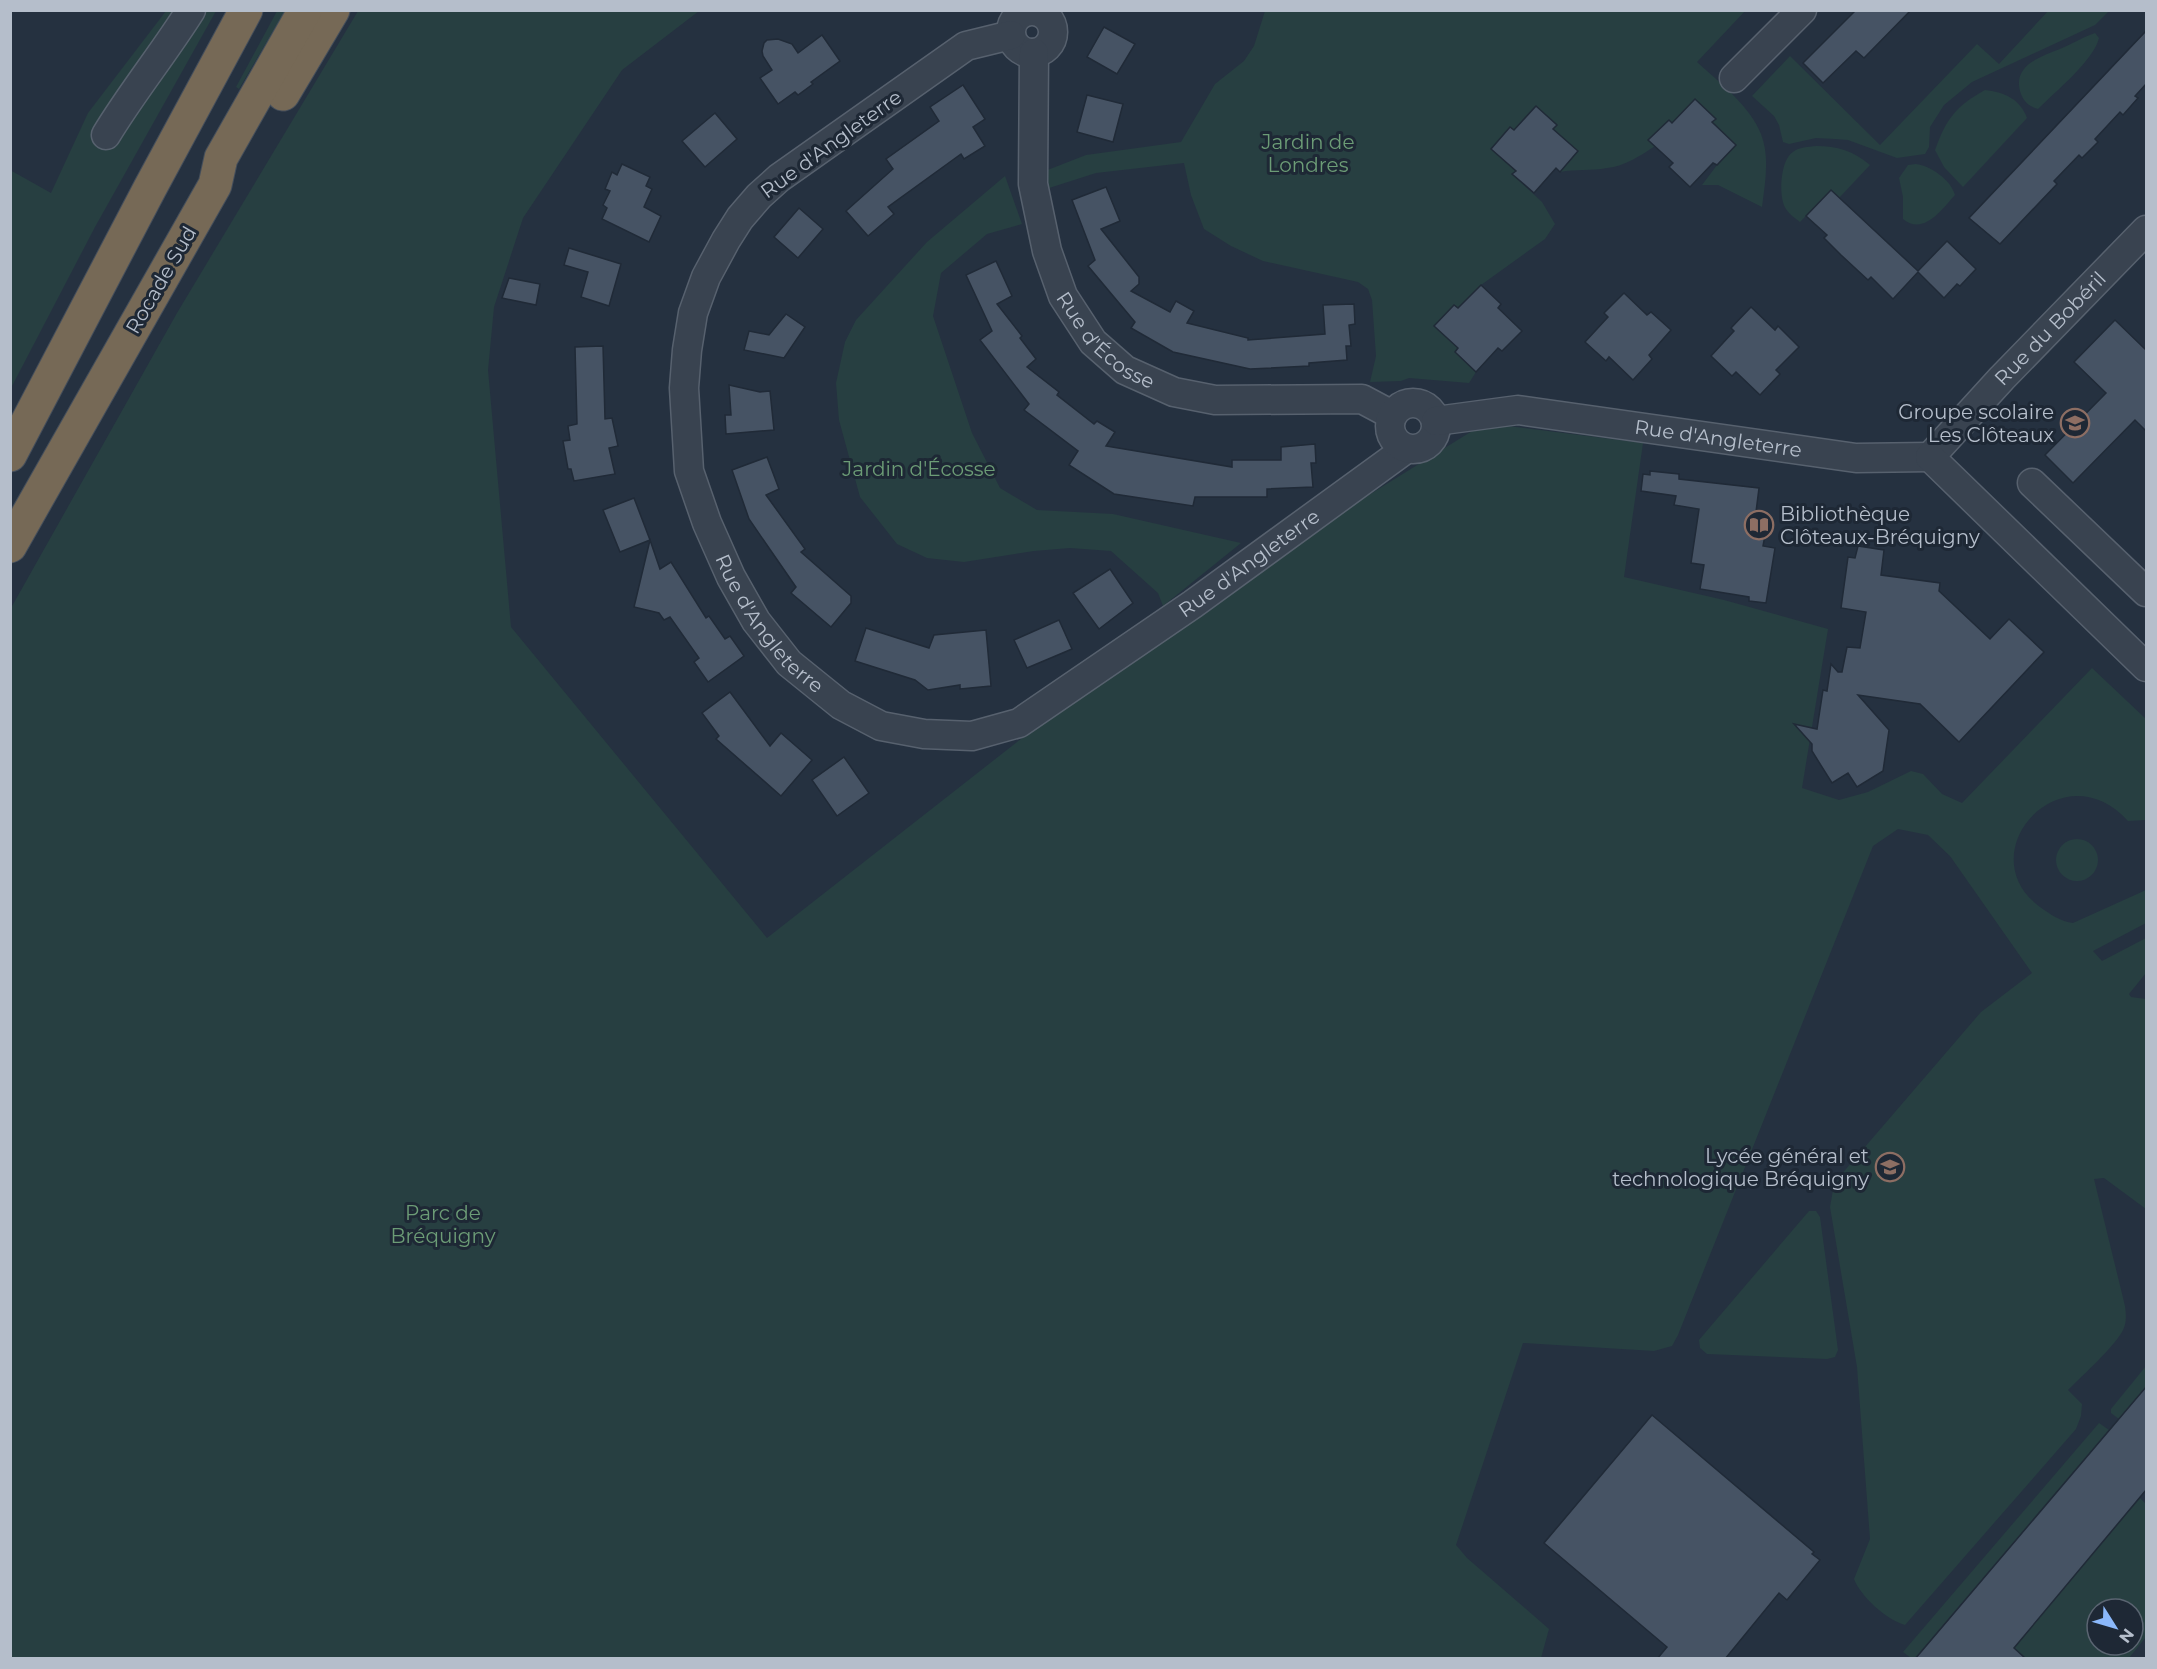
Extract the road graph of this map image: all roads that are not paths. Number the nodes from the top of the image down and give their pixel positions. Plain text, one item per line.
1 (190, 10) edge
2 (246, 10) edge
3 (305, 10) edge
4 (333, 10) edge
5 (1802, 10) edge
6 (1048, 13) edge
7 (1011, 35) junction
8 (1034, 53) junction
9 (1734, 78) dead end
10 (106, 135) dead end
11 (215, 185) junction
12 (2146, 230) edge
13 (1392, 415) junction
14 (1436, 421) junction
15 (1406, 449) junction
16 (10, 455) edge
17 (1930, 457) junction
18 (2032, 483) dead end
19 (10, 546) edge
20 (2146, 592) edge
21 (2146, 667) edge

1 - 10 street
2 - 16 highway
3 - 11 highway, Rocade Sud
4 - 11 highway
5 - 9 street
6 - 7 street
6 - 8 street
7 - 8 street
7 - 15 street, Rue d'Angleterre
8 - 13 street, Rue d'Écosse
11 - 19 highway, Rocade Sud
12 - 17 street, Rue du Bobéril
13 - 14 street
13 - 15 street
14 - 15 street
14 - 17 street, Rue d'Angleterre
17 - 21 street
18 - 20 street

